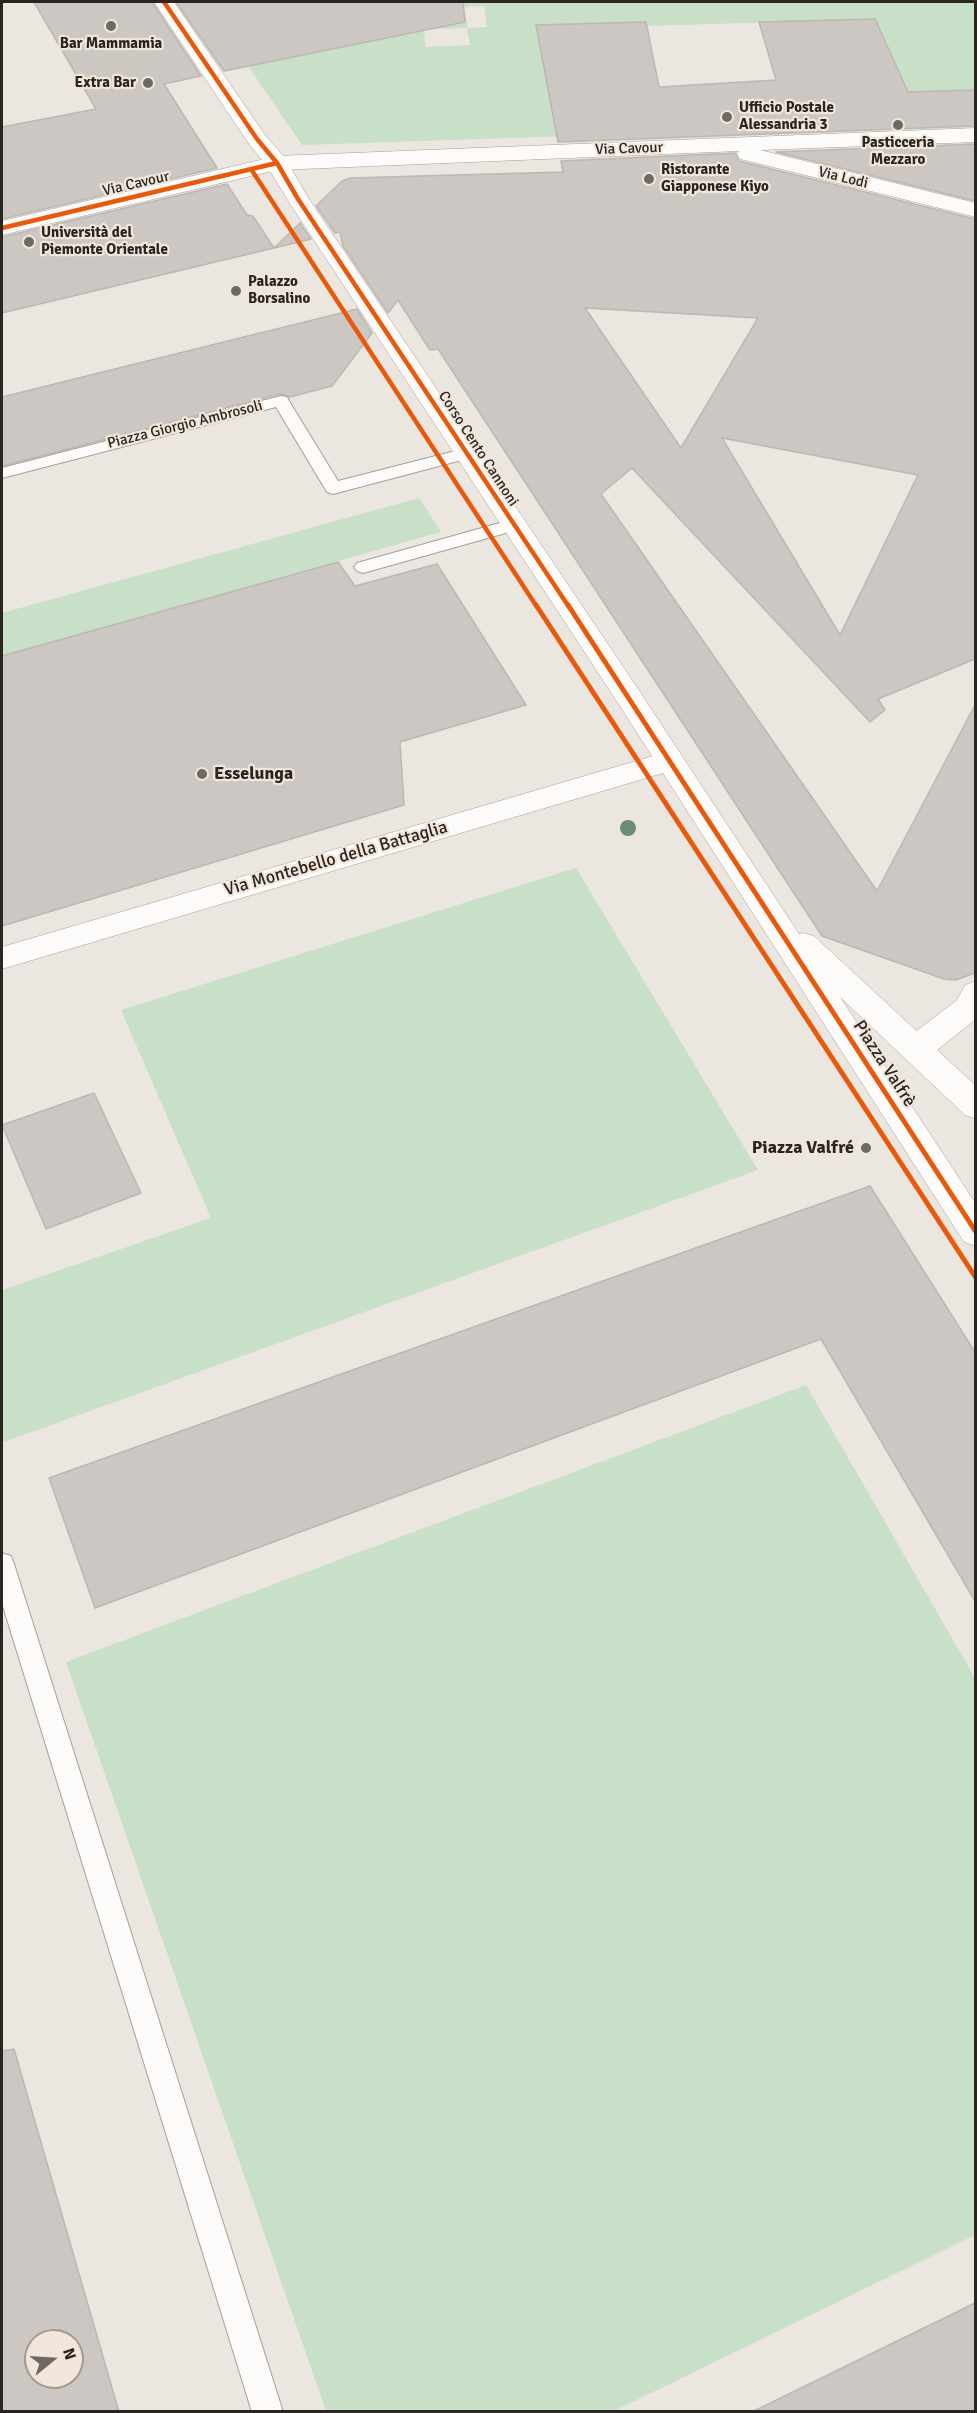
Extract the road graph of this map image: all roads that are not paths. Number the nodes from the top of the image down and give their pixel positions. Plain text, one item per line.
1 (164, 2) edge
2 (975, 135) edge
3 (711, 145) junction
4 (277, 163) junction
5 (975, 210) edge
6 (2, 228) edge
7 (467, 453) junction
8 (2, 473) edge
9 (514, 525) junction
10 (363, 567) dead end
11 (670, 760) junction
12 (769, 913) junction
13 (2, 958) edge
14 (973, 1004) edge
15 (916, 1049) junction
16 (975, 1106) edge
17 (975, 1232) edge
18 (2, 1564) edge
19 (268, 2412) edge

1 - 4 street, Corso Cento Cannoni
2 - 3 street, Via Cavour
3 - 4 street, Via Cavour
3 - 5 street, Via Lodi
4 - 6 street, Via Cavour
4 - 7 street, Corso Cento Cannoni
7 - 8 lane, Piazza Giorgio Ambrosoli
7 - 9 street, Corso Cento Cannoni
9 - 10 lane
9 - 11 street, Corso Cento Cannoni
11 - 12 street, Corso Cento Cannoni
11 - 13 street, Via Montebello della Battaglia
12 - 15 street, Piazza Valfrè
12 - 17 street, Piazza Valfrè
14 - 15 street
15 - 16 street, Piazza Valfrè
18 - 19 lane

